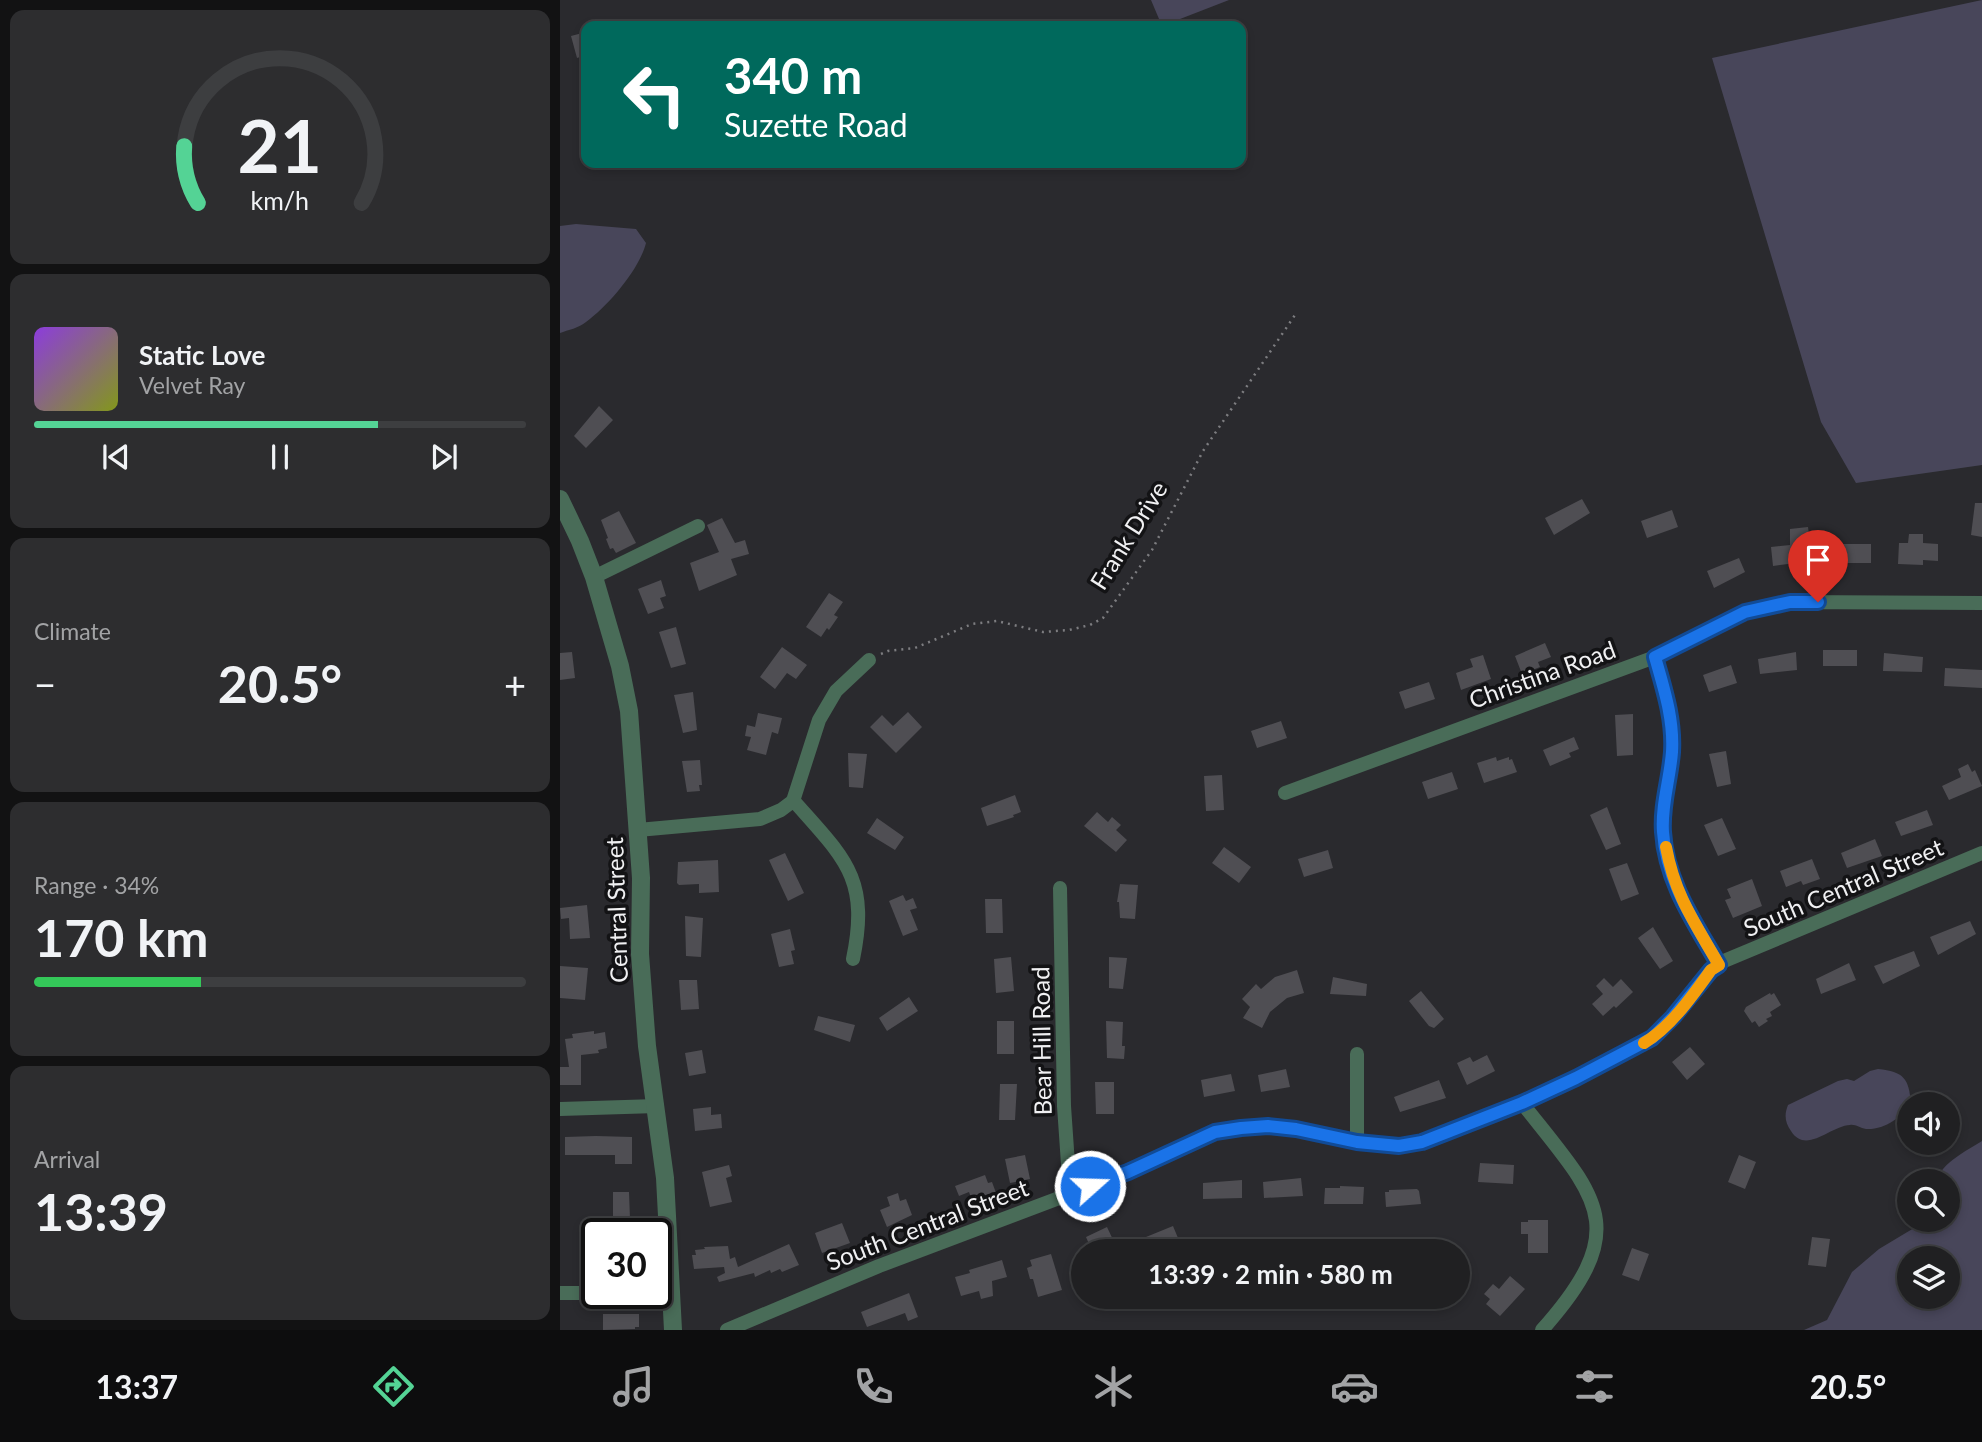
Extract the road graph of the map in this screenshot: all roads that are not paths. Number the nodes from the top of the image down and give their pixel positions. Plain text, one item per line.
1 (560, 499) edge
2 (698, 526) dead end
3 (594, 577) junction
4 (1982, 603) edge
5 (1655, 657) junction
6 (869, 660) road end
7 (1284, 793) dead end
8 (793, 800) junction
9 (638, 830) junction
10 (1982, 853) edge
11 (1060, 888) dead end
12 (853, 959) dead end
13 (1719, 965) junction
14 (1357, 1054) dead end
15 (1522, 1103) junction
16 (657, 1106) junction
17 (560, 1108) edge
18 (1357, 1142) junction
19 (1070, 1193) junction
20 (665, 1218) edge
21 (560, 1293) edge
22 (581, 1293) edge
23 (668, 1309) edge
24 (673, 1330) edge
25 (727, 1330) edge
26 (1542, 1330) edge

1 - 3 street, Central Street
2 - 3 street
3 - 9 street, Central Street
4 - 5 street, Christina Road
5 - 7 street, Christina Road
5 - 13 street
6 - 8 street
8 - 9 street
8 - 12 street
9 - 16 street, Central Street
10 - 13 street, South Central Street
11 - 19 street, Bear Hill Road
13 - 15 street, South Central Street
14 - 18 street
15 - 18 street, South Central Street
15 - 26 street
16 - 17 street
16 - 20 street, Central Street
18 - 19 street, South Central Street
19 - 25 street, South Central Street
21 - 22 street
23 - 24 street, Central Street

